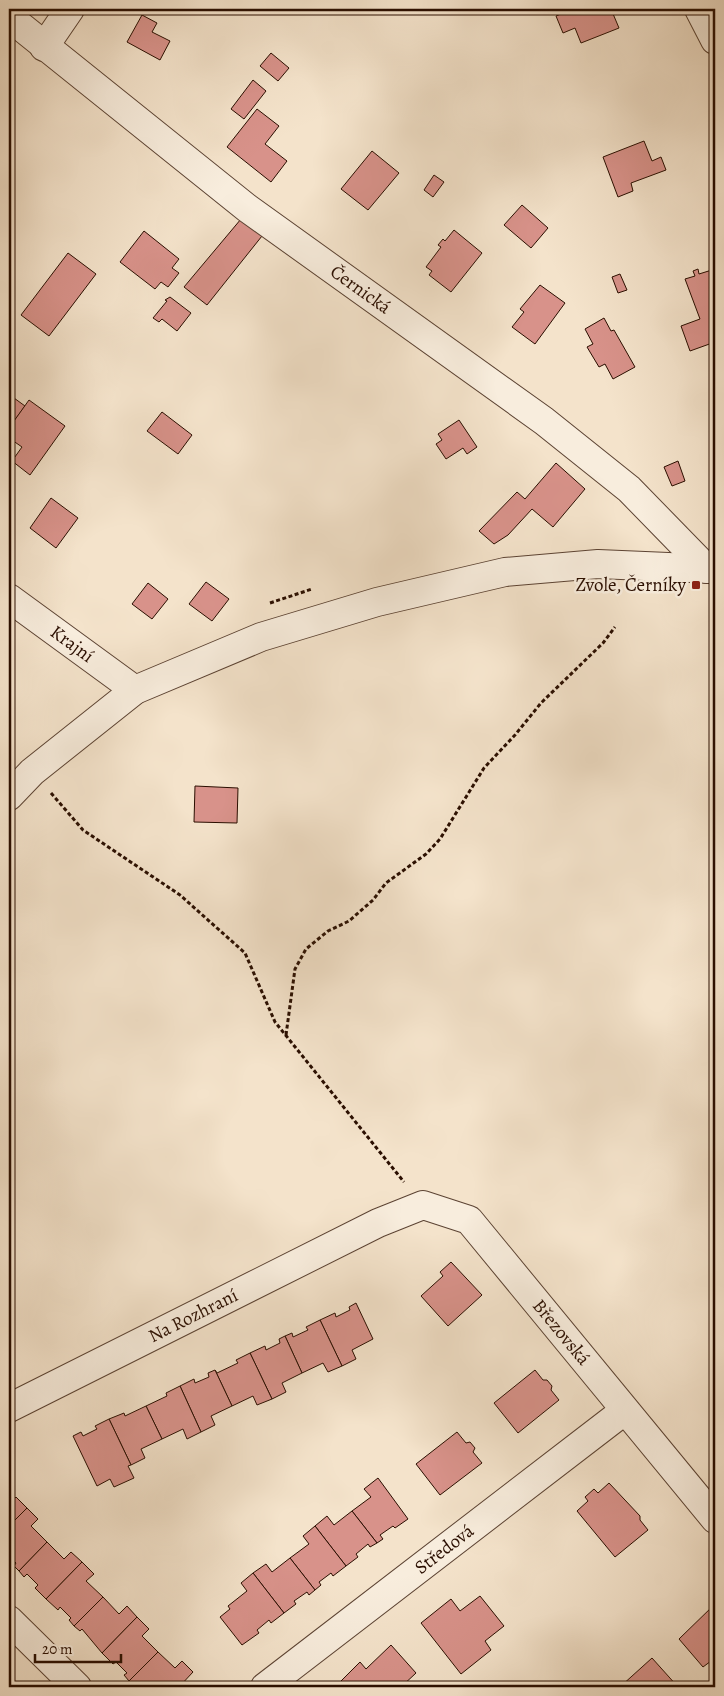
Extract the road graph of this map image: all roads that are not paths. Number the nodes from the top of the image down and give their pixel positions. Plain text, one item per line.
1 (70, 9) edge
2 (699, 9) edge
3 (9, 17) edge
4 (715, 40) edge
5 (44, 46) junction
6 (711, 569) edge
7 (9, 598) edge
8 (135, 690) junction
9 (9, 796) edge
10 (423, 1205) joint
11 (9, 1408) edge
12 (624, 1411) junction
13 (715, 1519) edge
14 (9, 1620) edge
15 (77, 1687) edge
16 (265, 1687) edge

1 - 5 street
2 - 4 street
3 - 5 street, Černická
5 - 6 street, Černická
6 - 8 street
7 - 8 street, Krajní
8 - 9 street
10 - 11 street, Na Rozhraní
10 - 12 street, Březovská
12 - 13 street, Březovská
12 - 16 street, Středová
14 - 15 street

